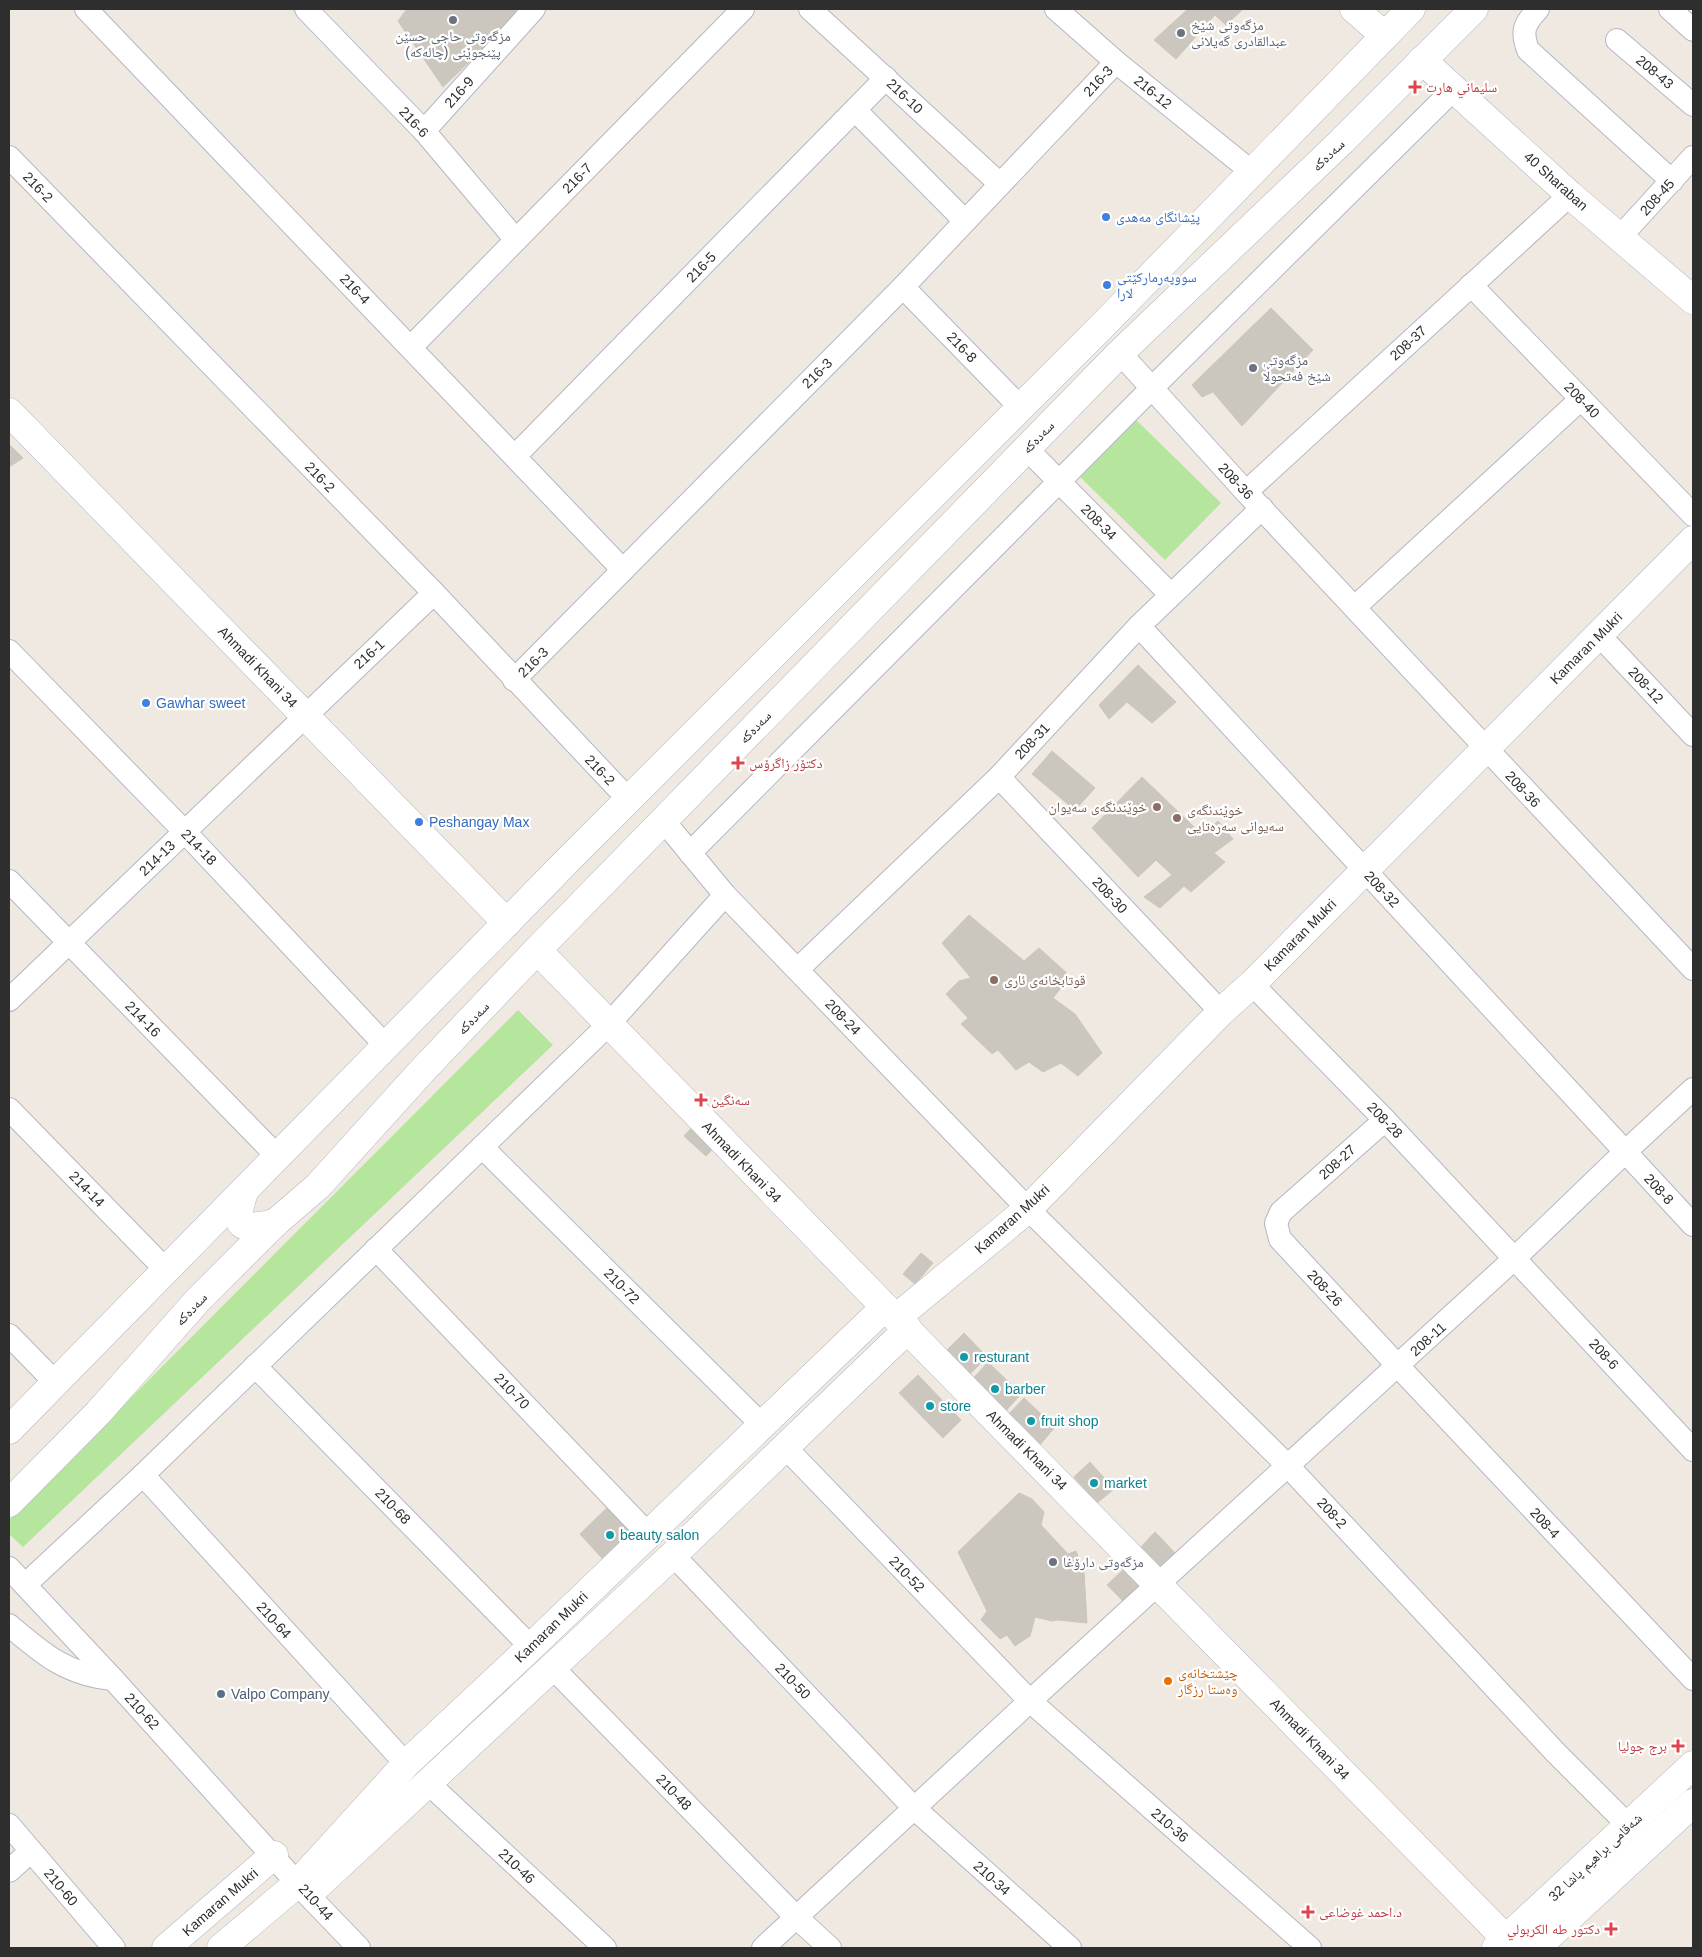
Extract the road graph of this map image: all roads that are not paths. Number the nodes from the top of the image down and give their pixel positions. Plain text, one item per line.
1 (86, 9) edge
2 (306, 9) edge
3 (534, 9) edge
4 (743, 9) edge
5 (810, 9) edge
6 (1056, 9) edge
7 (1354, 9) edge
8 (1411, 9) edge
9 (1474, 9) edge
10 (1538, 9) edge
11 (1670, 9) edge
12 (1693, 30) edge
13 (1384, 35) junction
14 (1617, 40) dead end
15 (1422, 60) junction
16 (1116, 62) junction
17 (886, 78) junction
18 (1454, 89) junction
19 (1693, 105) edge
20 (855, 110) junction
21 (424, 131) junction
22 (9, 157) edge
23 (1693, 157) edge
24 (1252, 172) junction
25 (1672, 181) junction
26 (1000, 184) junction
27 (1570, 195) junction
28 (965, 221) junction
29 (1620, 237) junction
30 (516, 240) junction
31 (1472, 285) junction
32 (903, 287) junction
33 (1692, 296) edge
34 (411, 347) junction
35 (1120, 353) junction
36 (1152, 388) junction
37 (1581, 398) junction
38 (1021, 408) junction
39 (9, 412) edge
40 (1027, 449) junction
41 (515, 456) junction
42 (1060, 482) junction
43 (1246, 492) junction
44 (1262, 508) junction
45 (1693, 515) edge
46 (898, 530) junction
47 (1693, 540) edge
48 (926, 552) junction
49 (861, 568) junction
50 (623, 570) junction
51 (886, 592) junction
52 (434, 593) junction
53 (1171, 595) junction
54 (1355, 607) junction
55 (1139, 626) junction
56 (1599, 635) junction
57 (9, 651) edge
58 (514, 680) junction
59 (305, 715) junction
60 (1693, 735) edge
61 (1486, 749) junction
62 (999, 777) junction
63 (629, 800) junction
64 (664, 820) junction
65 (184, 832) junction
66 (690, 853) junction
67 (1364, 870) junction
68 (9, 881) edge
69 (725, 895) junction
70 (507, 923) junction
71 (69, 942) junction
72 (537, 950) junction
73 (798, 969) junction
74 (1693, 969) edge
75 (1252, 984) junction
76 (9, 1000) edge
77 (1221, 1012) junction
78 (608, 1025) junction
79 (386, 1046) junction
80 (1693, 1089) edge
81 (9, 1109) edge
82 (1385, 1120) junction
83 (482, 1147) junction
84 (1625, 1152) junction
85 (277, 1156) junction
86 (244, 1192) junction
87 (1290, 1204) joint
88 (1028, 1209) junction
89 (275, 1224) junction
90 (1693, 1225) edge
91 (376, 1249) junction
92 (1515, 1258) junction
93 (173, 1262) junction
94 (210, 1288) junction
95 (896, 1318) junction
96 (9, 1335) edge
97 (255, 1366) junction
98 (1398, 1366) junction
99 (55, 1382) junction
100 (762, 1425) junction
101 (9, 1430) edge
102 (785, 1447) junction
103 (1693, 1450) edge
104 (1288, 1466) junction
105 (143, 1475) junction
106 (9, 1503) edge
107 (648, 1534) junction
108 (673, 1555) junction
109 (9, 1568) edge
110 (26, 1584) junction
111 (1158, 1584) junction
112 (578, 1601) junction
113 (600, 1622) junction
114 (9, 1625) edge
115 (531, 1647) junction
116 (552, 1668) junction
117 (113, 1679) junction
118 (1693, 1679) edge
119 (1030, 1701) junction
120 (406, 1764) junction
121 (1693, 1765) edge
122 (428, 1783) junction
123 (1693, 1803) edge
124 (914, 1808) junction
125 (9, 1825) edge
126 (1628, 1825) junction
127 (31, 1851) junction
128 (274, 1855) junction
129 (9, 1870) edge
130 (303, 1888) junction
131 (796, 1917) junction
132 (1507, 1945) edge
133 (114, 1948) edge
134 (166, 1948) edge
135 (221, 1948) edge
136 (359, 1948) edge
137 (605, 1948) edge
138 (763, 1948) edge
139 (830, 1948) edge
140 (1070, 1948) edge
141 (1310, 1948) edge
142 (1536, 1948) edge

1 - 34 street, 216-4
2 - 21 street, 216-6
3 - 21 street, 216-9
4 - 30 street, 216-7
5 - 17 street, 216-10
6 - 16 street, 216-12
7 - 13 street
8 - 13 street
9 - 15 street, سەدەکە
10 - 25 street
11 - 12 street
13 - 24 street
14 - 19 street, 208-43
15 - 18 street, 40 Sharaban
15 - 35 street, سەدەکە
16 - 24 street, 216-12
16 - 26 street, 216-3
17 - 20 street, 216-5
17 - 26 street, 216-10
18 - 27 street, 40 Sharaban
18 - 36 street
20 - 28 street
20 - 41 street, 216-5
21 - 30 street, 216-6
22 - 52 street, 216-2
23 - 25 street, 208-45
24 - 38 street
25 - 29 street, 208-45
26 - 28 street, 216-3
27 - 29 street, 40 Sharaban
27 - 31 street, 208-37
28 - 32 street, 216-3
29 - 33 street, 40 Sharaban
30 - 34 street, 216-7
31 - 37 street, 208-40
31 - 43 street, 208-37
32 - 38 street, 216-8
32 - 50 street, 216-3
34 - 41 street, 216-4
35 - 36 street, 208-36
35 - 40 street, سەدەکە
36 - 42 street
36 - 43 street, 208-36
37 - 45 street, 208-40
37 - 54 street
38 - 46 street
39 - 59 street, Ahmadi Khani 34
40 - 42 street, 208-34
40 - 48 street, سەدەکە
41 - 50 street, 216-4
42 - 53 street, 208-34
42 - 66 street
43 - 44 street, 208-36
44 - 53 street, 208-31
44 - 54 street, 208-36
46 - 48 street
46 - 49 street
47 - 56 street, Kamaran Mukri
48 - 51 street, سەدەکە
49 - 51 street
49 - 63 street
50 - 58 street, 216-3
51 - 64 street, سەدەکە
52 - 58 street, 216-2
52 - 59 street, 216-1
53 - 55 street, 208-31
54 - 61 street, 208-36
55 - 62 street, 208-31
55 - 67 street, 208-32
56 - 60 street, 208-12
56 - 61 street, Kamaran Mukri
57 - 65 street, 214-18
58 - 63 street, 216-2
59 - 65 street, 214-13
59 - 70 street, Ahmadi Khani 34
61 - 67 street, Kamaran Mukri
61 - 74 street, 208-36
62 - 73 street, 208-31
62 - 77 street, 208-30
63 - 70 street
64 - 66 street, 208-24
64 - 72 street, سەدەکە
65 - 71 street, 214-13
65 - 79 street, 214-18
66 - 69 street, 208-24
67 - 75 street, Kamaran Mukri
67 - 84 street, 208-32
68 - 71 street, 214-16
69 - 73 street, 208-24
69 - 78 street
70 - 79 street
71 - 76 street, 214-13
71 - 85 street, 214-16
72 - 78 street, Ahmadi Khani 34
72 - 89 street, سەدەکە
73 - 88 street, 208-24
75 - 77 street, Kamaran Mukri
75 - 82 street, 208-28
77 - 88 street, Kamaran Mukri
78 - 83 street
78 - 95 street, Ahmadi Khani 34
79 - 85 street
80 - 84 street, 208-11
81 - 93 street, 214-14
82 - 87 street, 208-27
82 - 92 street, 208-28
83 - 91 street
83 - 100 street, 210-72
84 - 90 street, 208-8
84 - 92 street, 208-11
85 - 86 street
86 - 89 street
86 - 93 street
87 - 98 street, 208-26
88 - 95 street, Kamaran Mukri
88 - 104 street, 208-2
89 - 94 street, سەدەکە
91 - 97 street
91 - 107 street, 210-70
92 - 98 street, 208-11
92 - 103 street, 208-6
93 - 94 street
93 - 99 street
94 - 106 street, سەدەکە
95 - 100 street, Kamaran Mukri
95 - 102 street, Kamaran Mukri
95 - 111 street, Ahmadi Khani 34
96 - 99 street
97 - 105 street
97 - 115 street, 210-68
98 - 104 street, 208-11
98 - 118 street, 208-4
99 - 101 street
100 - 107 street, Kamaran Mukri
102 - 108 street, Kamaran Mukri
102 - 119 street, 210-52
104 - 111 street, 208-11
104 - 126 street, 208-2
105 - 110 street
105 - 120 street, 210-64
107 - 112 street, Kamaran Mukri
108 - 113 street, Kamaran Mukri
108 - 124 street, 210-50
109 - 110 street, 210-62
110 - 117 street, 210-62
111 - 119 street
111 - 132 street, Ahmadi Khani 34
112 - 113 street
112 - 115 street, Kamaran Mukri
113 - 116 street, Kamaran Mukri
114 - 117 street
115 - 120 street, Kamaran Mukri
116 - 122 street, Kamaran Mukri
116 - 131 street, 210-48
117 - 128 street, 210-62
119 - 124 street
119 - 141 street, 210-36
120 - 130 street, Kamaran Mukri
121 - 126 street, شەقامی براهیم پاشا 32
122 - 130 street, Kamaran Mukri
122 - 137 street, 210-46
123 - 142 street, شەقامی براهیم پاشا 32
124 - 131 street
124 - 140 street, 210-34
125 - 127 street, 210-60
126 - 132 street, شەقامی براهیم پاشا 32
127 - 129 street
127 - 133 street, 210-60
128 - 130 street, 210-44
128 - 134 street, Kamaran Mukri
130 - 135 street, Kamaran Mukri
130 - 136 street, 210-44
131 - 138 street
131 - 139 street, 210-48

